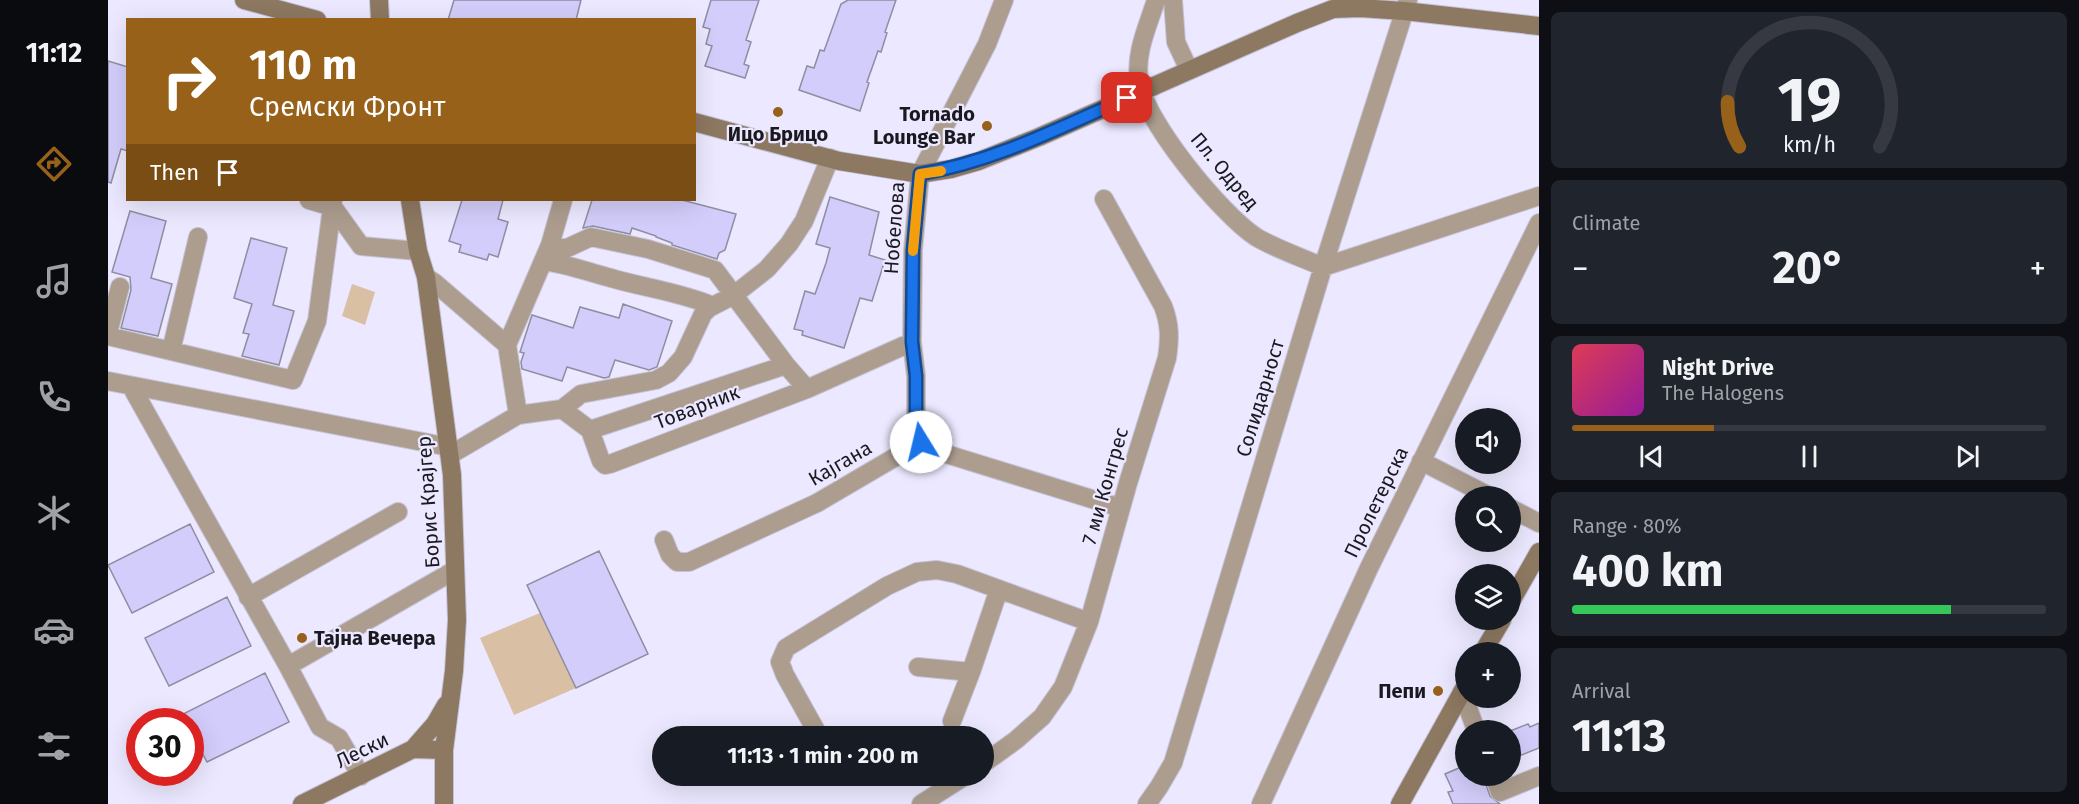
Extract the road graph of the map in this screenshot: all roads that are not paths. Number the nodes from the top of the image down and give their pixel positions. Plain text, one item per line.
1 (244, 0) edge
2 (379, 0) edge
3 (1004, 0) edge
4 (1156, 0) edge
5 (1173, 0) edge
6 (1406, 6) edge
7 (309, 18) edge
8 (380, 18) edge
9 (1539, 26) edge
10 (1189, 70) junction
11 (696, 123) edge
12 (830, 158) junction
13 (920, 174) junction
14 (1539, 196) edge
15 (1104, 199) dead end
16 (317, 201) edge
17 (410, 201) edge
18 (563, 201) edge
19 (333, 203) edge
20 (1539, 223) edge
21 (198, 237) dead end
22 (418, 251) junction
23 (547, 253) junction
24 (1323, 267) junction
25 (426, 278) junction
26 (120, 287) dead end
27 (734, 295) junction
28 (713, 306) junction
29 (108, 334) edge
30 (912, 342) junction
31 (507, 345) junction
32 (171, 351) junction
33 (786, 365) junction
34 (108, 381) edge
35 (131, 386) junction
36 (807, 389) junction
37 (562, 409) junction
38 (526, 414) junction
39 (590, 430) junction
40 (921, 442) junction
41 (450, 451) junction
42 (1422, 461) junction
43 (1470, 486) edge
44 (1121, 508) junction
45 (398, 513) dead end
46 (1521, 513) edge
47 (1539, 522) edge
48 (664, 540) dead end
49 (1539, 552) edge
50 (455, 570) junction
51 (1521, 584) edge
52 (999, 590) junction
53 (248, 597) junction
54 (1089, 622) junction
55 (288, 666) junction
56 (918, 667) dead end
57 (971, 672) junction
58 (450, 698) junction
59 (1455, 703) edge
60 (952, 721) dead end
61 (813, 726) edge
62 (408, 752) junction
63 (444, 752) junction
64 (994, 756) edge
65 (361, 776) junction
66 (1539, 776) edge
67 (1521, 783) edge
68 (949, 786) edge
69 (1498, 786) edge
70 (1515, 786) edge
71 (444, 803) edge
72 (302, 804) edge
73 (921, 804) edge
74 (1147, 804) edge
75 (1261, 804) edge
76 (1400, 804) edge

1 - 7 street
2 - 8 street
3 - 13 street, Нобелова
4 - 24 street, Пл. Одред
5 - 10 street
6 - 9 street
6 - 10 street
6 - 24 street, Солидарност
10 - 13 street, bridge
11 - 12 street
12 - 13 street
12 - 27 street
13 - 30 street, Нобелова
14 - 24 street
15 - 44 street, 7 ми Конгрес
16 - 19 street
17 - 22 street, Борис Крајгер
18 - 23 street
19 - 22 street
19 - 32 street
20 - 42 street, Пролетерска
21 - 32 street
22 - 25 street, Борис Крајгер
23 - 27 street
23 - 28 street
23 - 31 street
24 - 74 street, Солидарност
25 - 31 street
25 - 41 street, Борис Крајгер
26 - 29 street
27 - 28 street
27 - 33 street
28 - 37 street
29 - 32 street
30 - 36 street, Товарник
30 - 40 street, Нобелова
31 - 38 street
33 - 36 street
33 - 39 street
34 - 35 street
35 - 41 street
35 - 53 street
36 - 39 street, Товарник
37 - 38 street
37 - 39 street
38 - 41 street
40 - 44 street
40 - 48 street, Кајгана
41 - 50 street, Борис Крајгер
42 - 43 street
42 - 75 street, Пролетерска
44 - 54 street, 7 ми Конгрес
45 - 53 street
46 - 47 street
49 - 51 street
50 - 55 street
50 - 58 street, Борис Крајгер
52 - 54 street
52 - 57 street
52 - 61 street
53 - 55 street
54 - 64 street, 7 ми Конгрес
55 - 65 street
56 - 57 street
57 - 60 street
58 - 62 street
58 - 63 street, Борис Крајгер
59 - 76 street
62 - 63 street, Лески
62 - 65 street, Лески
62 - 71 street
63 - 71 street, Борис Крајгер
65 - 72 street, Лески
66 - 67 street
68 - 73 street
69 - 70 street

